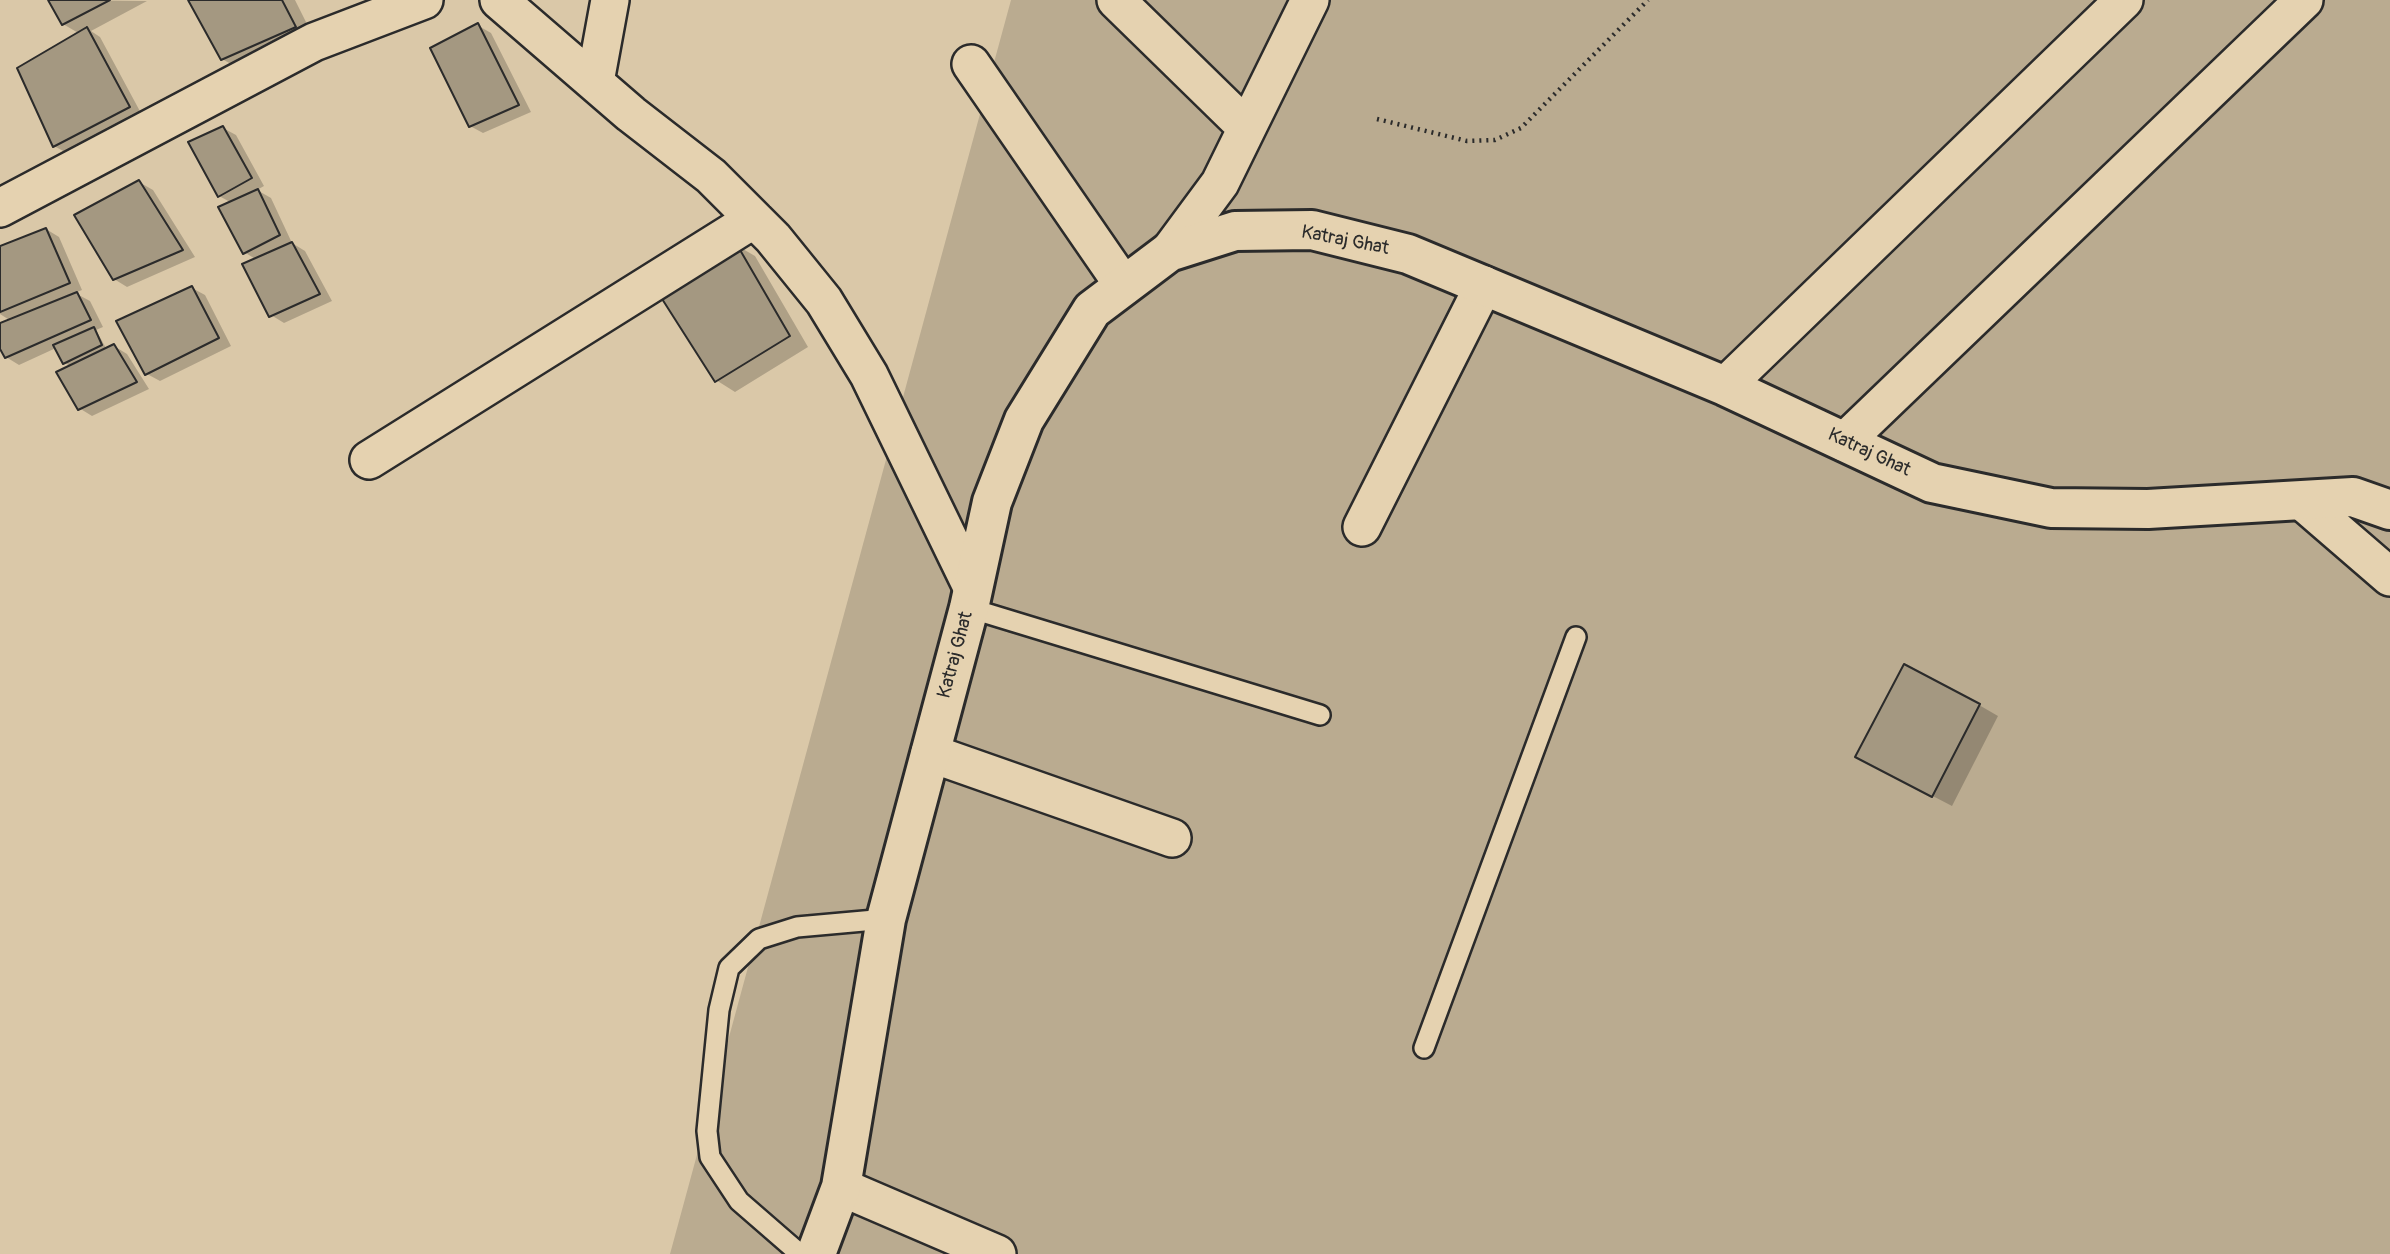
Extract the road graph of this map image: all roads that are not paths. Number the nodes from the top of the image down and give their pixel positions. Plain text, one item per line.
1 (424, 0) edge
2 (499, 0) edge
3 (610, 0) edge
4 (1116, 0) edge
5 (1310, 0) edge
6 (2123, 0) edge
7 (2304, 0) edge
8 (971, 64) dead end
9 (595, 82) junction
10 (1247, 128) junction
11 (0, 208) edge
12 (754, 219) junction
13 (1169, 252) junction
14 (1484, 285) junction
15 (1124, 286) junction
16 (1725, 386) junction
17 (1844, 442) junction
18 (369, 460) dead end
19 (2302, 501) junction
20 (2390, 510) edge
21 (1362, 527) dead end
22 (2390, 577) edge
23 (971, 598) junction
24 (1576, 636) dead end
25 (1320, 715) dead end
26 (930, 753) junction
27 (1172, 838) dead end
28 (886, 919) junction
29 (1424, 1048) dead end
30 (841, 1187) junction
31 (800, 1254) edge
32 (817, 1254) edge
33 (997, 1254) edge

1 - 11 street
2 - 9 street
3 - 9 street
4 - 10 street
5 - 10 street
6 - 16 street
7 - 17 street
8 - 15 street
9 - 12 street
10 - 13 street
12 - 18 street
12 - 23 street
13 - 14 highway, Katraj Ghat
13 - 15 highway, Katraj Ghat
14 - 16 highway, Katraj Ghat
14 - 21 street
15 - 23 highway, Katraj Ghat
16 - 17 highway, Katraj Ghat
17 - 19 highway, Katraj Ghat
19 - 20 highway, Katraj Ghat
19 - 22 street
23 - 25 lane
23 - 26 highway, Katraj Ghat
24 - 29 lane
26 - 27 street
26 - 28 highway, Katraj Ghat
28 - 30 highway, Katraj Ghat
28 - 31 lane
30 - 32 highway, Katraj Ghat
30 - 33 street

